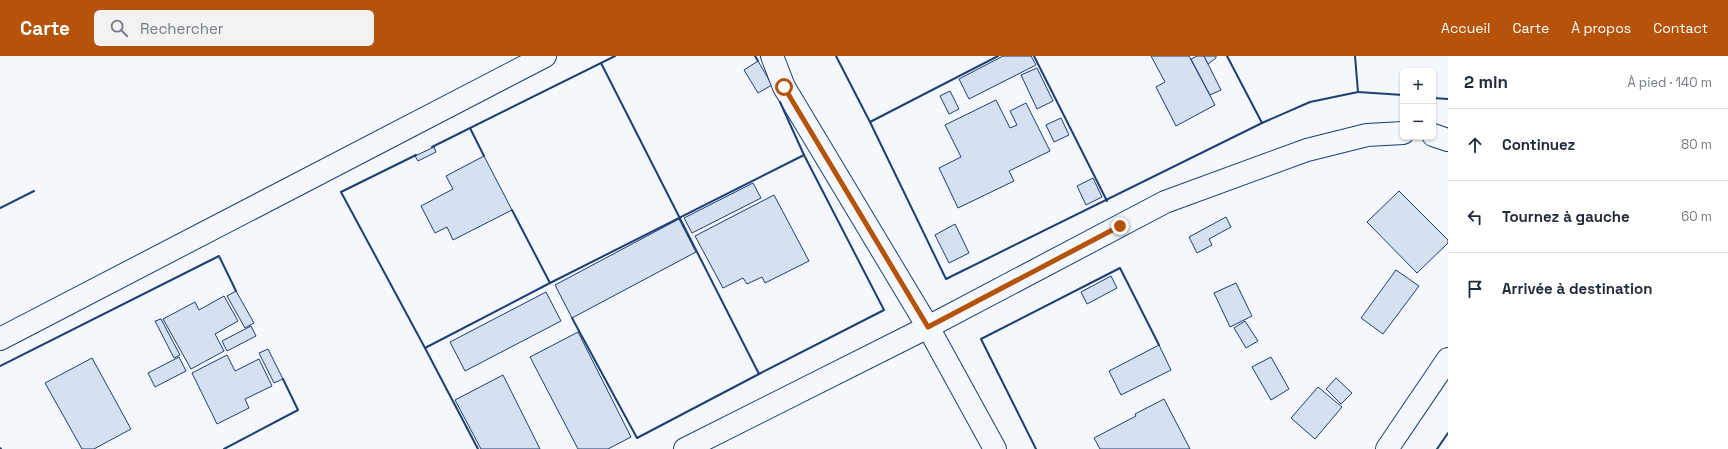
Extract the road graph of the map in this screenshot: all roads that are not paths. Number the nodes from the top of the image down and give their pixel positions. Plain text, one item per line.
1 (545, 56) edge
2 (772, 56) edge
3 (1400, 133) edge
4 (1436, 136) edge
5 (1448, 140) edge
6 (928, 327) junction
7 (0, 339) edge
8 (1448, 359) edge
9 (685, 449) edge
10 (995, 449) edge
11 (1387, 449) edge

1 - 7 street
2 - 6 street
3 - 6 street
4 - 5 street
6 - 9 street
6 - 10 street
8 - 11 street

